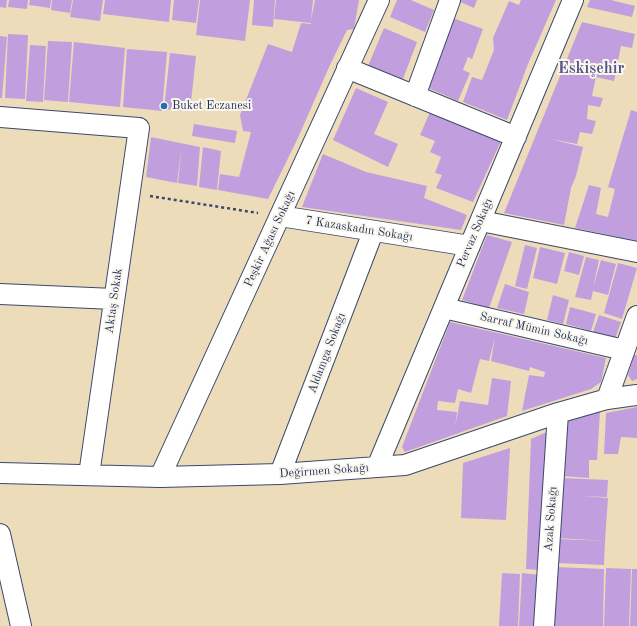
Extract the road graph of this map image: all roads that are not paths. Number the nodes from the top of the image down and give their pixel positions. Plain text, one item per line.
1 (379, 0) edge
2 (450, 0) edge
3 (573, 0) edge
4 (347, 68) junction
5 (415, 96) junction
6 (0, 117) edge
7 (516, 137) junction
8 (280, 216) junction
9 (480, 221) junction
10 (373, 232) junction
11 (470, 246) junction
12 (637, 252) edge
13 (0, 294) edge
14 (114, 299) junction
15 (444, 308) junction
16 (637, 316) edge
17 (624, 350) junction
18 (637, 395) edge
19 (607, 399) junction
20 (558, 412) junction
21 (377, 467) junction
22 (0, 473) edge
23 (280, 474) junction
24 (89, 475) junction
25 (160, 476) junction
26 (0, 534) edge
27 (21, 626) edge
28 (544, 626) edge

1 - 4 street, Peşkir Ağası Sokağı
2 - 5 street
3 - 7 street, Pervaz Sokağı
4 - 5 street
4 - 8 street, Peşkir Ağası Sokağı
5 - 7 street
6 - 14 street, Aktaş Sokak
7 - 9 street, Pervaz Sokağı
8 - 10 street, 7 Kazaskadın Sokağı
8 - 25 street, Peşkir Ağası Sokağı
9 - 11 street, Pervaz Sokağı
9 - 12 street
10 - 11 street, 7 Kazaskadın Sokağı
10 - 23 street, Aldamga Sokağı
11 - 15 street, Pervaz Sokağı
13 - 14 street
14 - 24 street, Aktaş Sokak
15 - 17 street, Sarraf Mümin Sokağı
15 - 21 street, Pervaz Sokağı
16 - 17 street
17 - 19 street
18 - 19 street, Değirmen Sokağı
19 - 20 street, Değirmen Sokağı
20 - 21 street, Değirmen Sokağı
20 - 28 street, Azak Sokağı
21 - 23 street, Değirmen Sokağı
22 - 24 street, Değirmen Sokağı
23 - 25 street, Değirmen Sokağı
24 - 25 street, Değirmen Sokağı
26 - 27 street

